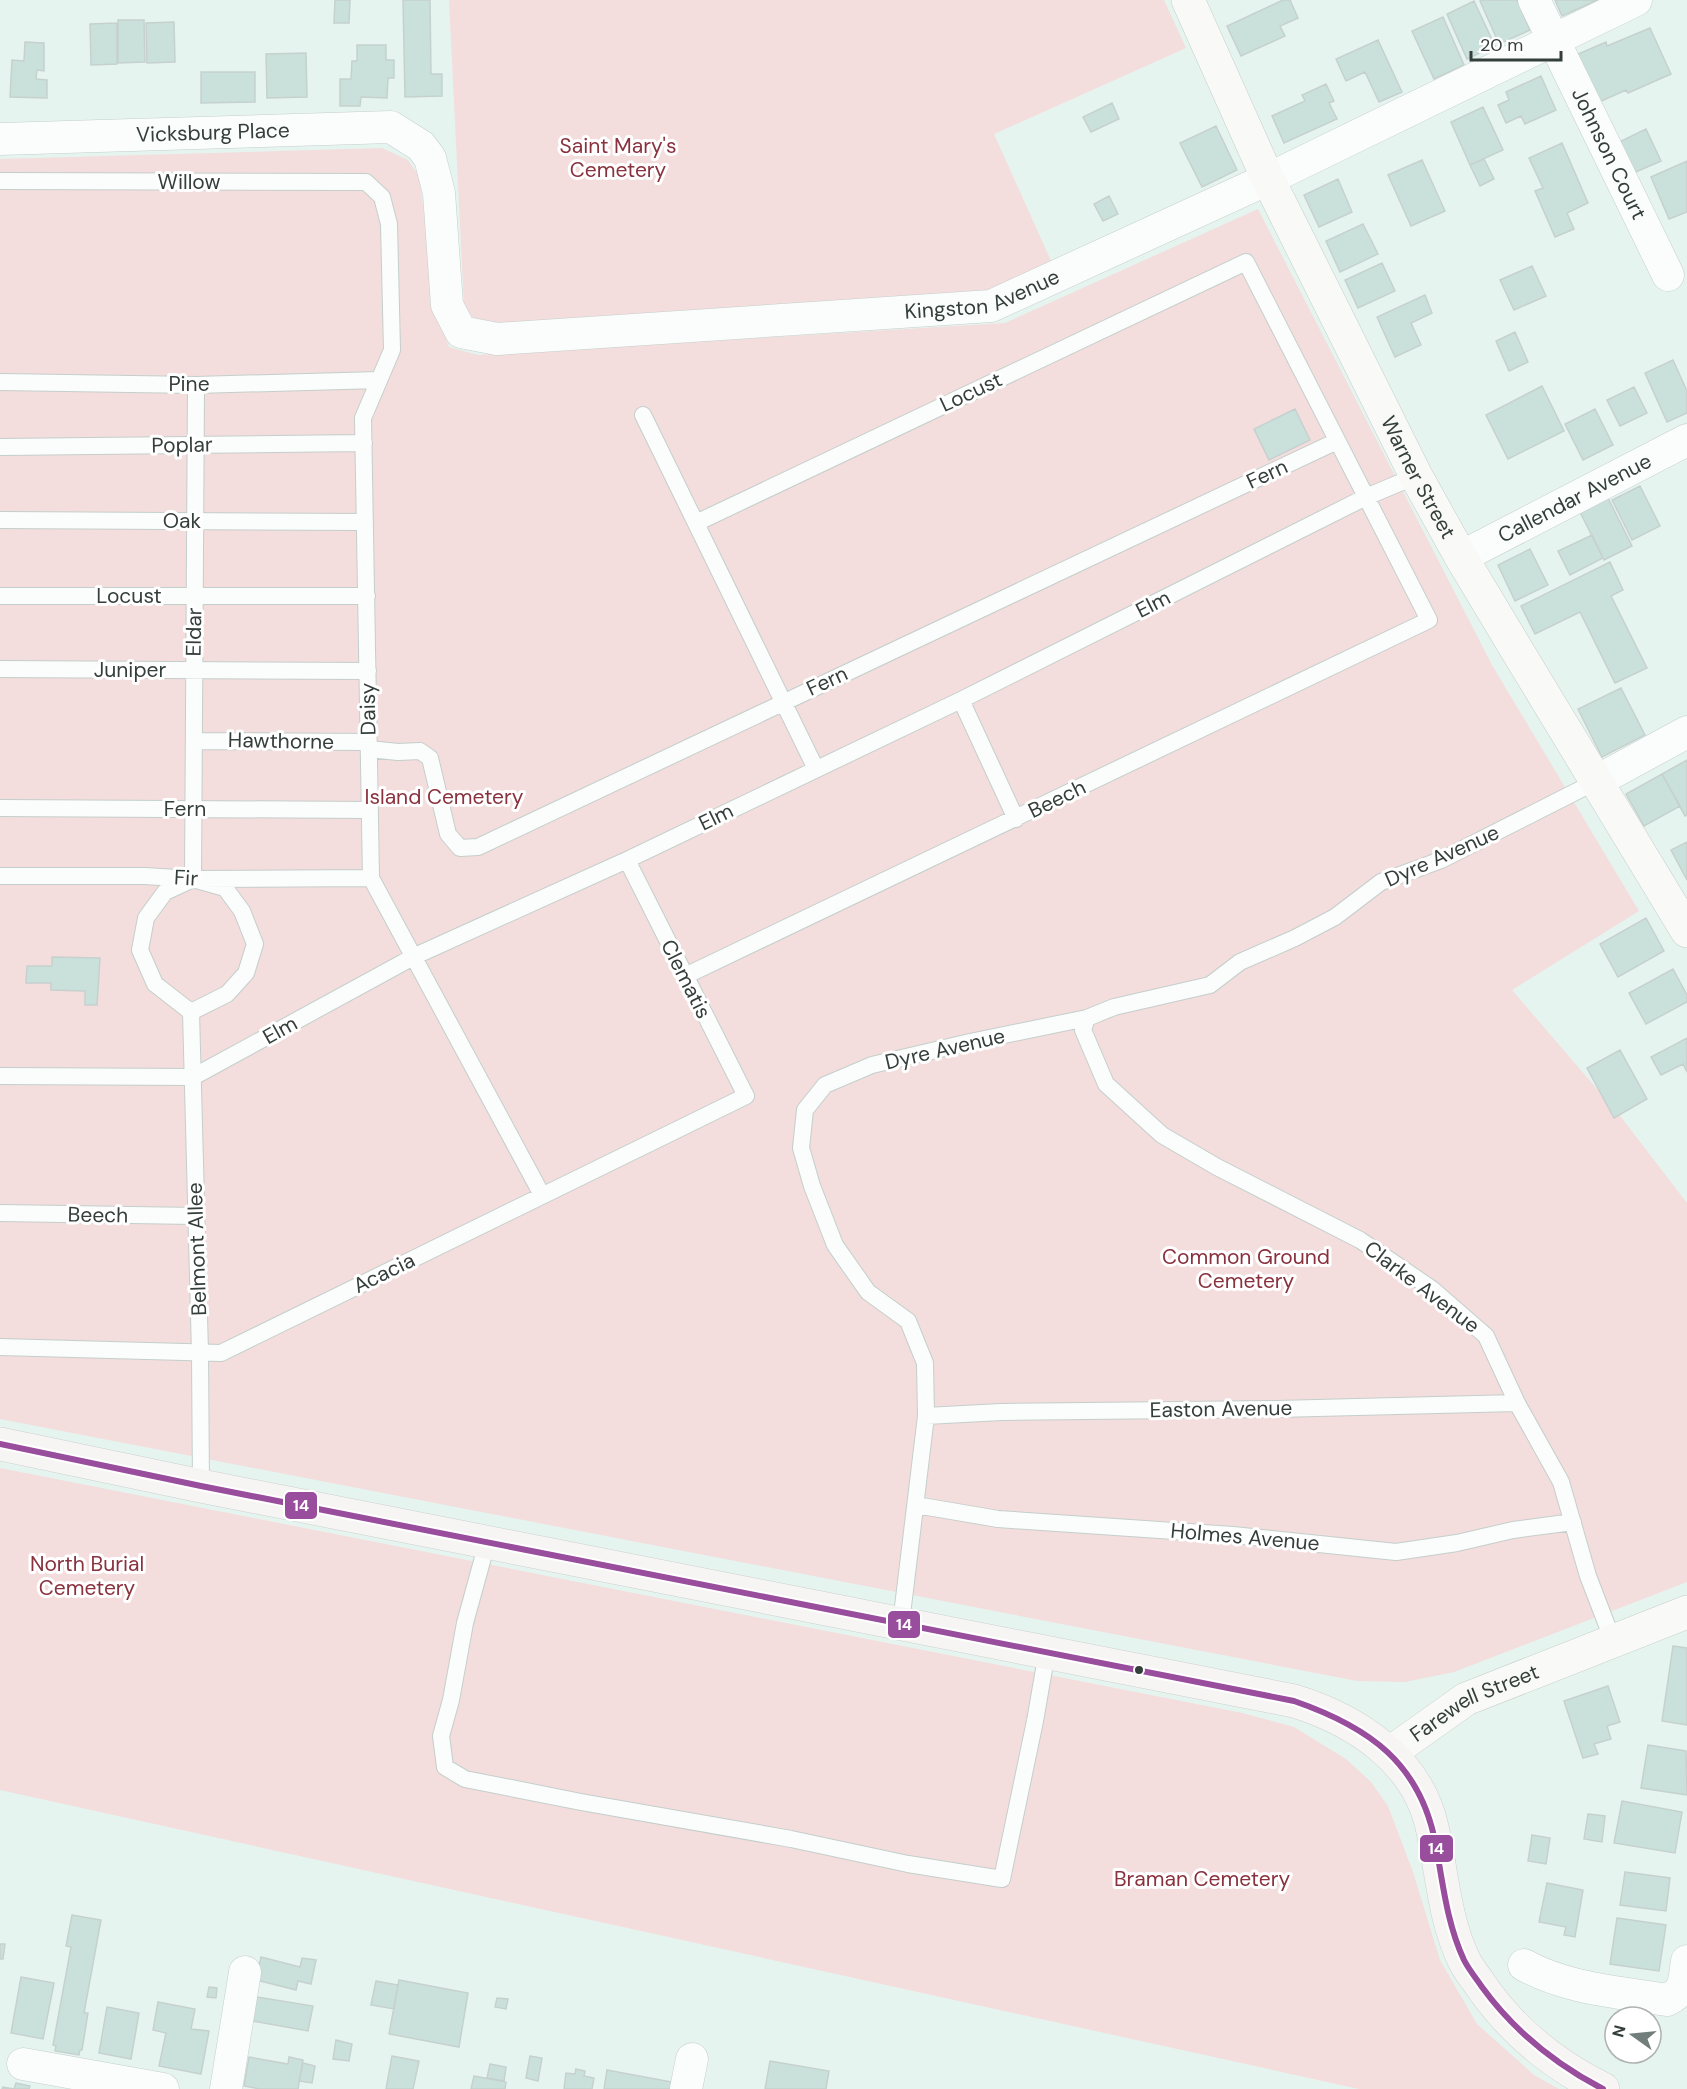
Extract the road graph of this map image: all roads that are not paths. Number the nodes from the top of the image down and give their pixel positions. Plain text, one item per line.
1 (1188, 0) edge
2 (1534, 0) edge
3 (1636, 0) edge
4 (1553, 39) junction
5 (0, 139) edge
6 (421, 146) joint
7 (1268, 179) junction
8 (0, 181) edge
9 (374, 190) joint
10 (1668, 275) dead end
11 (379, 380) junction
12 (0, 382) edge
13 (196, 385) junction
14 (643, 415) dead end
15 (1687, 440) edge
16 (1337, 441) junction
17 (364, 442) junction
18 (195, 444) junction
19 (0, 447) edge
20 (1416, 476) junction
21 (1366, 497) junction
22 (0, 520) edge
23 (195, 521) junction
24 (365, 522) junction
25 (696, 523) junction
26 (1461, 557) junction
27 (0, 596) edge
28 (195, 596) junction
29 (367, 596) junction
30 (0, 669) edge
31 (194, 670) junction
32 (368, 671) junction
33 (961, 700) junction
34 (783, 702) junction
35 (1687, 732) edge
36 (194, 741) junction
37 (369, 745) junction
38 (816, 769) junction
39 (1598, 781) junction
40 (0, 808) edge
41 (194, 809) junction
42 (370, 810) junction
43 (1016, 819) junction
44 (627, 860) junction
45 (0, 876) edge
46 (371, 878) junction
47 (194, 879) junction
48 (1687, 931) edge
49 (415, 956) junction
50 (685, 976) junction
51 (191, 1012) junction
52 (1088, 1018) junction
53 (0, 1076) edge
54 (193, 1077) junction
55 (746, 1096) joint
56 (542, 1195) junction
57 (0, 1213) edge
58 (196, 1216) junction
59 (0, 1347) edge
60 (200, 1353) junction
61 (1517, 1403) junction
62 (926, 1416) junction
63 (0, 1444) edge
64 (201, 1486) junction
65 (916, 1505) junction
66 (1573, 1522) junction
67 (488, 1543) junction
68 (1687, 1612) edge
69 (901, 1623) junction
70 (1613, 1641) junction
71 (1047, 1652) junction
72 (1390, 1754) junction
73 (1524, 1965) dead end
74 (245, 1972) dead end
75 (1686, 1977) edge
76 (692, 2058) dead end
77 (23, 2064) dead end
78 (162, 2089) edge
79 (226, 2089) edge
80 (686, 2089) edge
81 (1603, 2089) edge

1 - 7 street, Warner Street
2 - 4 street, Johnson Court
3 - 4 street, Kingston Avenue
4 - 7 street, Kingston Avenue
4 - 10 street, Johnson Court
5 - 6 street, Vicksburg Place
6 - 7 street, Kingston Avenue
7 - 20 street, Warner Street
8 - 9 lane, Willow
9 - 11 lane, Daisy
11 - 13 lane, Pine
11 - 17 lane, Daisy
12 - 13 lane, Pine
13 - 18 lane, Eldar
14 - 25 lane
15 - 26 street, Callendar Avenue
16 - 21 lane
16 - 25 lane, Locust
16 - 34 lane, Fern
17 - 18 lane, Poplar
17 - 24 lane, Daisy
18 - 19 lane, Poplar
18 - 23 lane, Eldar
20 - 21 lane, Elm
20 - 26 street, Warner Street
21 - 33 lane, Elm
21 - 43 lane, Beech
22 - 23 lane, Oak
23 - 24 lane, Oak
23 - 28 lane, Eldar
24 - 29 lane, Daisy
25 - 34 lane
26 - 39 street, Warner Street
27 - 28 lane, Locust
28 - 29 lane, Locust
28 - 31 lane, Eldar
29 - 32 lane, Daisy
30 - 31 lane, Juniper
31 - 32 lane, Juniper
31 - 36 lane, Eldar
32 - 37 lane, Daisy
33 - 38 lane, Elm
33 - 43 lane
34 - 37 lane, Fern
34 - 38 lane
35 - 39 street
36 - 37 lane, Hawthorne
36 - 41 lane, Eldar
37 - 42 lane, Daisy
38 - 44 lane, Elm
39 - 48 street, Warner Street
39 - 52 lane, Dyre Avenue
40 - 41 lane, Fern
41 - 42 lane, Fern
41 - 47 lane, Eldar
42 - 46 lane, Daisy
43 - 50 lane, Beech
44 - 49 lane, Elm
44 - 50 lane, Clematis
45 - 47 lane, Fir
46 - 47 lane, Fir
46 - 49 lane, Daisy
47 - 51 lane
47 - 51 lane
49 - 54 lane, Elm
49 - 56 lane, Daisy
50 - 55 lane, Clematis
51 - 54 lane, Belmont Allee
52 - 61 lane, Clarke Avenue
52 - 62 lane, Dyre Avenue
53 - 54 lane, Elm
54 - 58 lane, Belmont Allee
55 - 56 lane, Acacia
56 - 60 lane, Acacia
57 - 58 lane, Beech
58 - 60 lane, Belmont Allee
59 - 60 lane, Acacia
60 - 64 lane, Belmont Allee
61 - 62 lane, Easton Avenue
61 - 66 lane, Clarke Avenue
62 - 65 lane, Dyre Avenue
63 - 64 main road, Farewell Street
64 - 67 main road, Farewell Street
65 - 66 lane, Holmes Avenue
65 - 69 lane, Dyre Avenue
66 - 70 lane, Clarke Avenue
67 - 69 main road, Farewell Street
67 - 71 lane
68 - 70 street, Farewell Street
69 - 71 main road, Farewell Street
70 - 72 street, Farewell Street
71 - 72 main road, Farewell Street
72 - 81 main road
73 - 75 street
74 - 79 street
76 - 80 street
77 - 78 street

